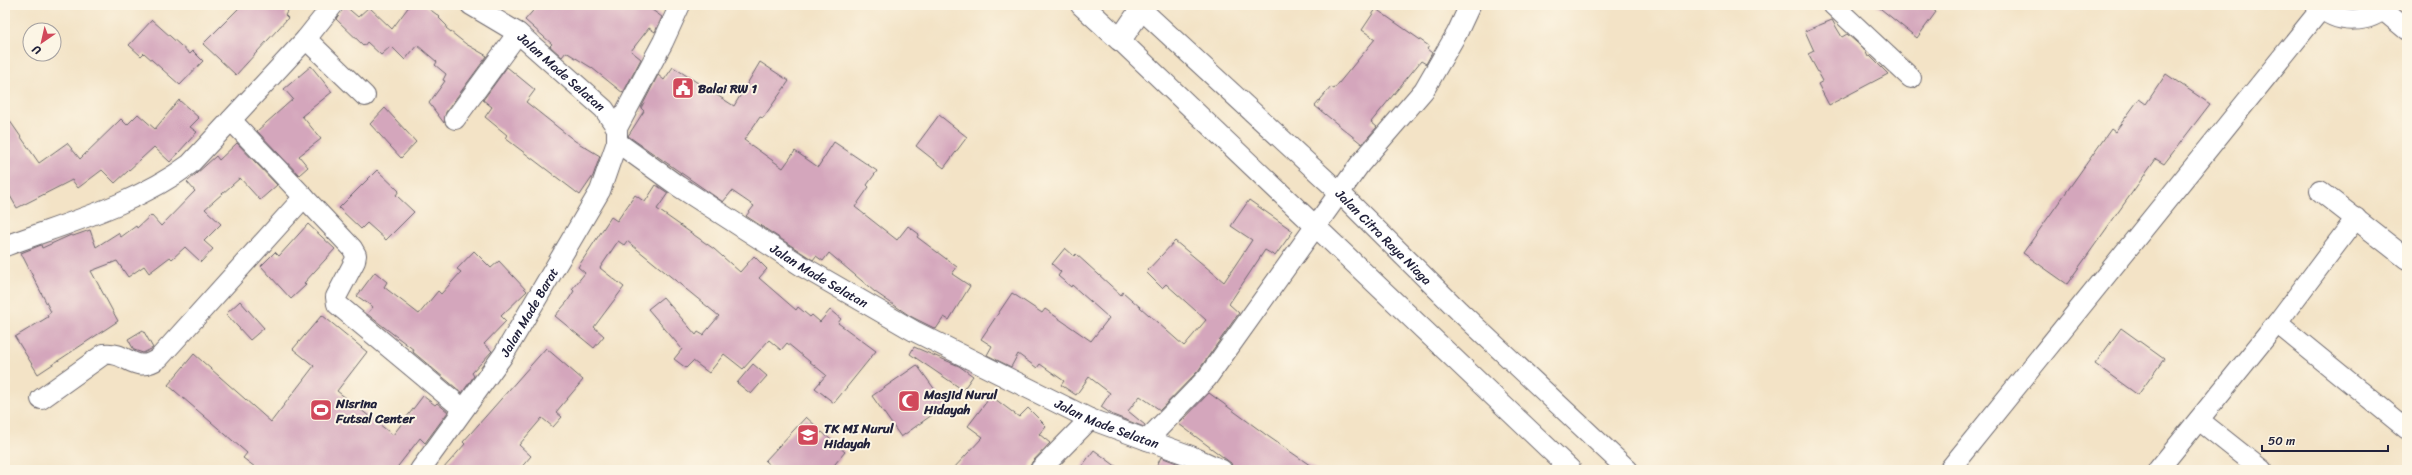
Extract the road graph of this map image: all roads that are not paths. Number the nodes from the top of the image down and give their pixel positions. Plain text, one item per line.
1 (333, 5) edge
2 (471, 5) edge
3 (680, 5) edge
4 (1082, 5) edge
5 (1470, 5) edge
6 (1833, 5) edge
7 (1141, 6) edge
8 (2320, 7) edge
9 (2386, 8) edge
10 (2407, 30) edge
11 (518, 33) junction
12 (306, 39) junction
13 (1120, 40) junction
14 (1911, 78) dead end
15 (365, 96) dead end
16 (455, 119) dead end
17 (231, 120) junction
18 (617, 135) junction
19 (2320, 190) dead end
20 (1339, 192) junction
21 (304, 197) junction
22 (2356, 218) junction
23 (1317, 226) junction
24 (5, 246) edge
25 (2407, 260) edge
26 (2277, 323) junction
27 (41, 399) dead end
28 (463, 409) junction
29 (1090, 419) junction
30 (2199, 420) junction
31 (2407, 429) edge
32 (1147, 440) junction
33 (420, 470) edge
34 (1040, 470) edge
35 (1220, 470) edge
36 (1571, 470) edge
37 (1628, 470) edge
38 (1949, 470) edge
39 (2158, 470) edge
40 (2262, 470) edge

1 - 12 street
2 - 11 street, Jalan Made Selatan
3 - 18 street, Jalan Made Barat
4 - 13 street
5 - 20 street
6 - 14 street
7 - 13 street
7 - 20 street, Jalan Citra Raya Niaga
8 - 9 street
8 - 38 street
9 - 10 street
11 - 16 street
11 - 18 street, Jalan Made Selatan
12 - 15 street
12 - 17 street
13 - 23 street
17 - 21 street
17 - 24 street
18 - 28 street, Jalan Made Barat
18 - 29 street, Jalan Made Selatan
19 - 22 street
20 - 23 street
20 - 37 street, Jalan Citra Raya Niaga
21 - 27 street
21 - 28 street
22 - 25 street
22 - 26 street
23 - 32 street
23 - 36 street
26 - 30 street
26 - 31 street
28 - 33 street, Jalan Made Barat
29 - 32 street, Jalan Made Selatan
29 - 34 street
30 - 39 street
30 - 40 street
32 - 35 street, Jalan Made Selatan

